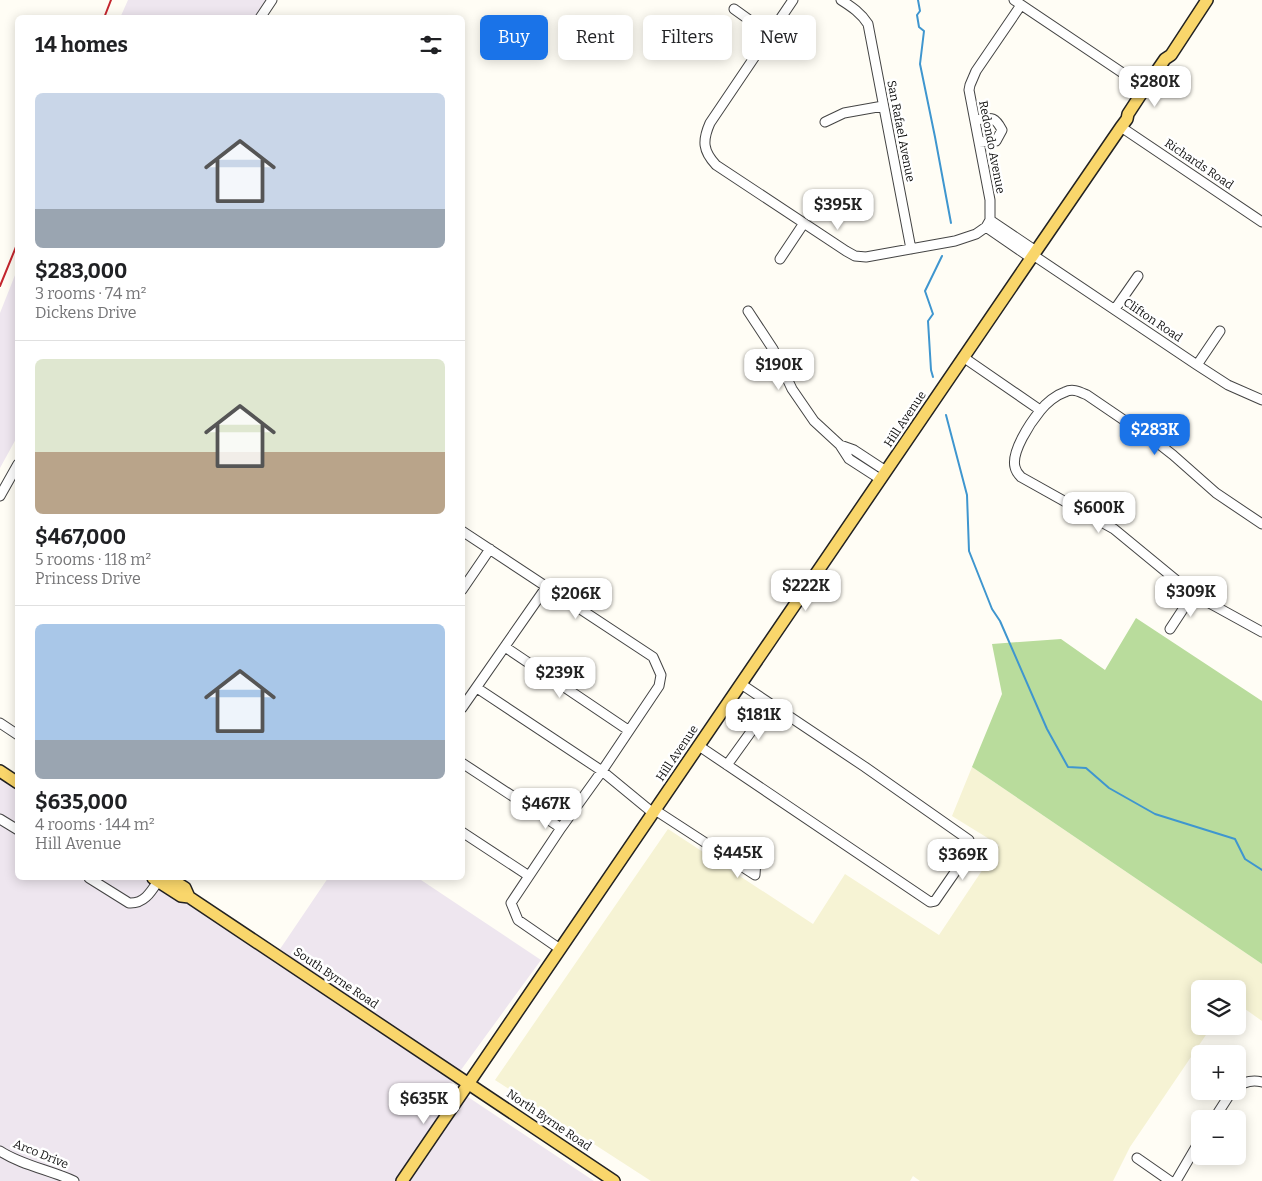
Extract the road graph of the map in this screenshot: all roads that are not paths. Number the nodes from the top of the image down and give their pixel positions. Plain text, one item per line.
1 (272, 0) edge
2 (793, 0) edge
3 (841, 0) edge
4 (1207, 0) edge
5 (1017, 2) edge
6 (734, 10) dead end
7 (262, 15) edge
8 (742, 15) edge
9 (782, 15) edge
10 (1171, 55) junction
11 (752, 60) edge
12 (1145, 88) junction
13 (883, 106) junction
14 (975, 120) junction
15 (825, 122) dead end
16 (1124, 123) junction
17 (980, 142) junction
18 (1262, 222) edge
19 (804, 223) junction
20 (988, 223) junction
21 (911, 249) junction
22 (1033, 254) junction
23 (780, 259) dead end
24 (1138, 276) dead end
25 (1115, 309) junction
26 (748, 311) dead end
27 (1220, 331) dead end
28 (963, 357) junction
29 (1197, 365) junction
30 (1262, 400) edge
31 (1040, 410) junction
32 (15, 469) edge
33 (883, 475) junction
34 (0, 496) edge
35 (1262, 524) edge
36 (465, 533) edge
37 (490, 549) junction
38 (465, 586) edge
39 (546, 586) junction
40 (1193, 594) junction
41 (1170, 629) dead end
42 (1262, 632) edge
43 (505, 648) junction
44 (741, 684) junction
45 (477, 688) junction
46 (465, 704) edge
47 (770, 704) junction
48 (0, 723) edge
49 (628, 730) junction
50 (15, 733) edge
51 (699, 746) junction
52 (465, 765) edge
53 (728, 765) junction
54 (0, 771) edge
55 (602, 771) junction
56 (15, 781) edge
57 (654, 811) junction
58 (0, 819) edge
59 (15, 828) edge
60 (561, 828) junction
61 (465, 834) edge
62 (722, 854) dead end
63 (529, 876) junction
64 (93, 880) edge
65 (159, 880) edge
66 (163, 880) edge
67 (560, 949) junction
68 (1246, 1082) edge
69 (1262, 1082) edge
70 (468, 1083) junction
71 (0, 1151) edge
72 (1191, 1155) edge
73 (1137, 1158) dead end
74 (74, 1181) edge
75 (402, 1181) edge
76 (614, 1181) edge
77 (1170, 1181) edge
78 (1176, 1181) edge

1 - 7 street
2 - 9 street
3 - 13 street, San Rafael Avenue
4 - 10 main road, Hill Avenue
5 - 12 street
5 - 14 street, Redondo Avenue
6 - 8 street
10 - 12 main road, Hill Avenue
10 - 16 main road, Hill Avenue
11 - 19 street
12 - 16 main road, Hill Avenue
13 - 15 street
13 - 21 street, San Rafael Avenue
14 - 17 street, Redondo Avenue
14 - 17 street
16 - 18 street, Richards Road
16 - 22 main road, Hill Avenue
17 - 20 street, Redondo Avenue
19 - 21 street
19 - 23 street
20 - 21 street
20 - 22 street, Clifton Road
22 - 25 street, Clifton Road
22 - 28 main road, Hill Avenue
24 - 25 street
25 - 29 street, Clifton Road
26 - 33 street
27 - 29 street
28 - 31 street
28 - 33 main road, Hill Avenue
29 - 30 street, Clifton Road
31 - 35 street
31 - 40 street
32 - 34 street
33 - 44 main road, Hill Avenue
36 - 37 street
37 - 38 street
37 - 39 street
39 - 43 street
39 - 49 street
40 - 41 street
40 - 42 street
43 - 45 street
43 - 49 street
44 - 47 street
44 - 51 main road, Hill Avenue
45 - 46 street
45 - 55 street
47 - 53 street
47 - 53 street
48 - 50 street
49 - 55 street
51 - 53 street
51 - 57 main road, Hill Avenue
52 - 60 street
54 - 56 main road
55 - 57 street
55 - 60 street
57 - 62 street
57 - 67 main road, Hill Avenue
58 - 59 street
60 - 63 street
61 - 63 street
63 - 67 street
64 - 65 street, South Byrne Road
66 - 70 main road, South Byrne Road
67 - 70 main road, Hill Avenue
68 - 69 street
70 - 75 main road, Hill Avenue
70 - 76 main road, North Byrne Road
71 - 74 street, Arco Drive
72 - 78 street
73 - 77 street

